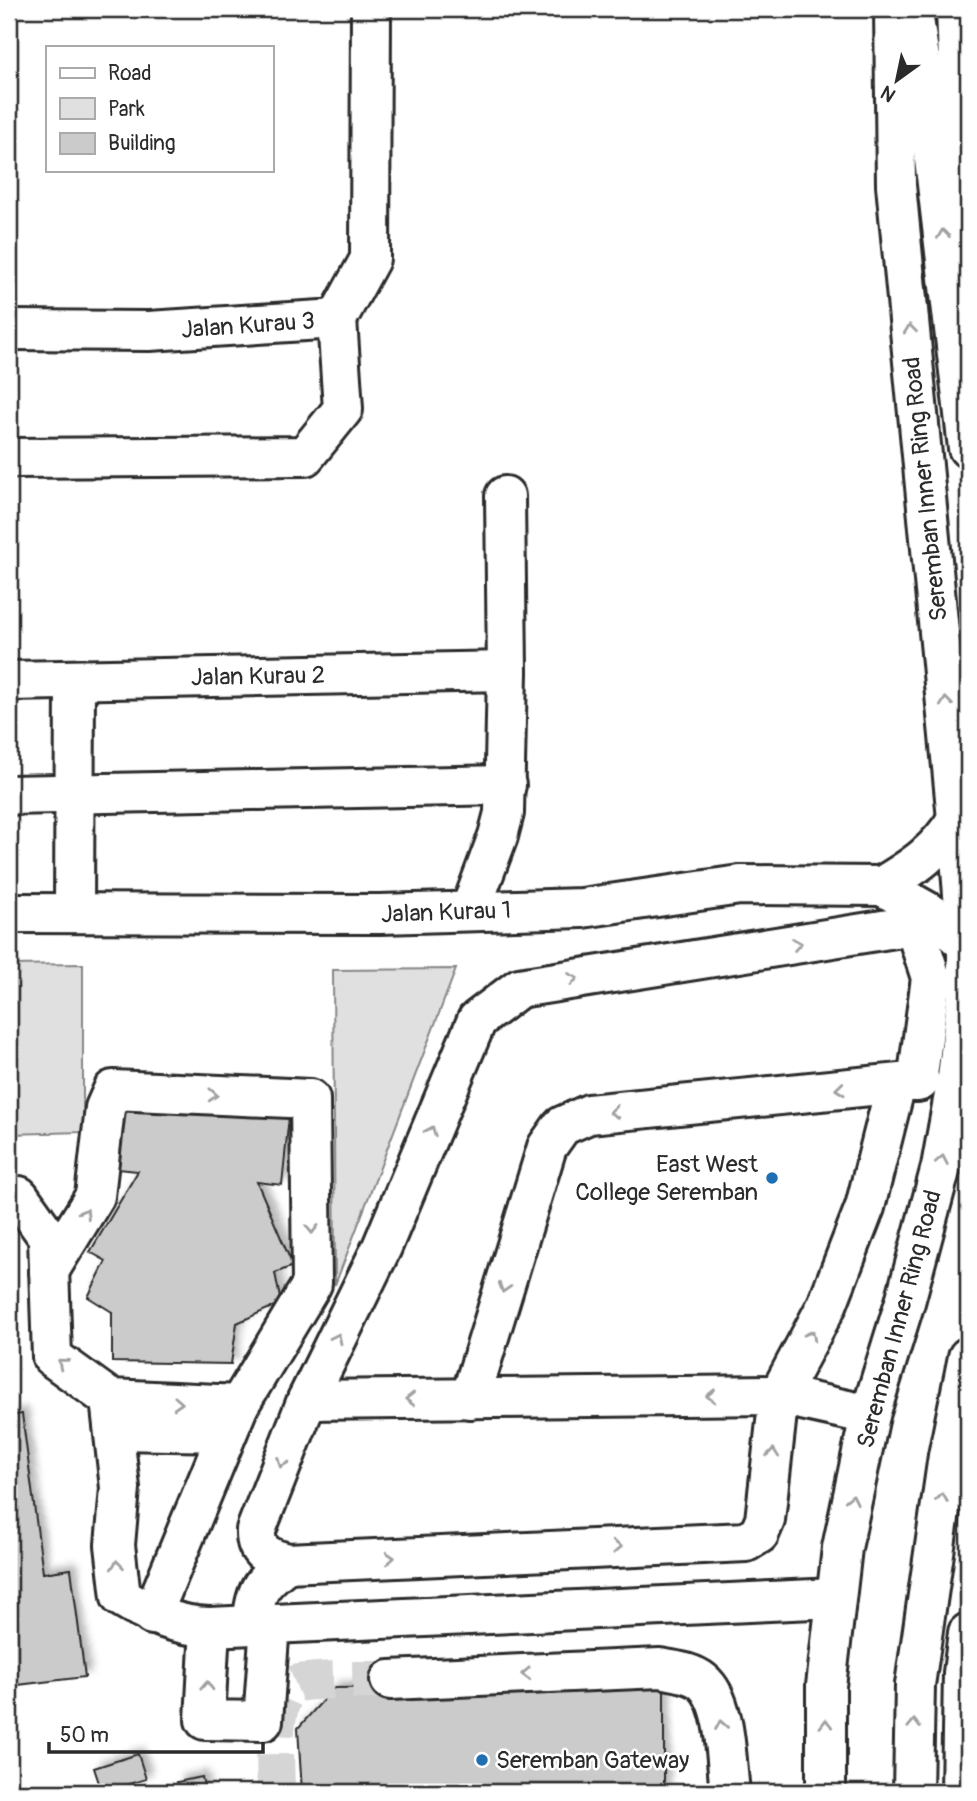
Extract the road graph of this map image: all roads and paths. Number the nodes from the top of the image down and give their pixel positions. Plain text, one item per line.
1 (371, 9) edge
2 (894, 9) edge
3 (912, 9) edge
4 (956, 9) edge
5 (968, 207) edge
6 (337, 320) junction
7 (9, 330) edge
8 (968, 448) edge
9 (9, 458) edge
10 (505, 496) dead end
11 (507, 671) junction
12 (75, 680) junction
13 (9, 681) edge
14 (506, 785) junction
15 (9, 795) edge
16 (74, 795) junction
17 (957, 819) junction
18 (881, 886) junction
19 (470, 911) junction
20 (9, 913) edge
21 (74, 913) junction
22 (967, 945) edge
23 (957, 1078) junction
24 (907, 1083) junction
25 (19, 1196) dead end
26 (49, 1271) junction
27 (968, 1357) edge
28 (779, 1395) junction
29 (470, 1399) junction
30 (307, 1400) junction
31 (113, 1415) junction
32 (870, 1415) junction
33 (233, 1419) junction
34 (287, 1563) junction
35 (835, 1598) junction
36 (152, 1615) junction
37 (261, 1624) junction
38 (210, 1627) junction
39 (968, 1633) edge
40 (390, 1680) tunnel mouth
41 (730, 1792) edge
42 (826, 1792) edge
43 (913, 1792) edge
44 (961, 1792) edge

1 - 6 main road, Jalan Kurau 3
17 -> 2 main road, Seremban Inner Ring Road
8 -> 3 main road
4 - 5 main road
6 - 7 main road, Jalan Kurau 3
6 - 9 main road
10 - 11 main road
11 - 12 main road, Jalan Kurau 2
11 - 14 main road
12 - 13 main road, Jalan Kurau 2
12 - 16 main road
14 - 16 main road
14 - 19 main road
15 - 16 main road
16 - 21 main road
17 - 18 main road, Jalan Kurau 1
17 - 22 main road, Seremban Inner Ring Road
18 - 19 main road, Jalan Kurau 1
18 - 22 main road, Jalan Kurau 1
19 - 21 main road, Jalan Kurau 1
20 - 21 main road, Jalan Kurau 1
22 - 23 main road, Seremban Inner Ring Road
23 - 24 main road
32 -> 23 main road, Seremban Inner Ring Road
28 -> 24 main road
24 -> 29 main road
30 -> 24 main road
25 - 26 main road
31 -> 26 main road
26 -> 33 main road
43 -> 27 main road
28 -> 29 main road
28 - 32 main road
34 -> 28 main road
29 -> 30 main road
30 -> 34 main road
31 - 33 main road
36 -> 31 main road
35 -> 32 main road, Seremban Inner Ring Road
33 - 36 main road
34 - 37 main road
35 - 37 main road
42 -> 35 main road, Seremban Inner Ring Road
36 - 38 main road
37 - 38 main road
37 -> 38 main road
39 - 44 main road
41 -> 40 main road

